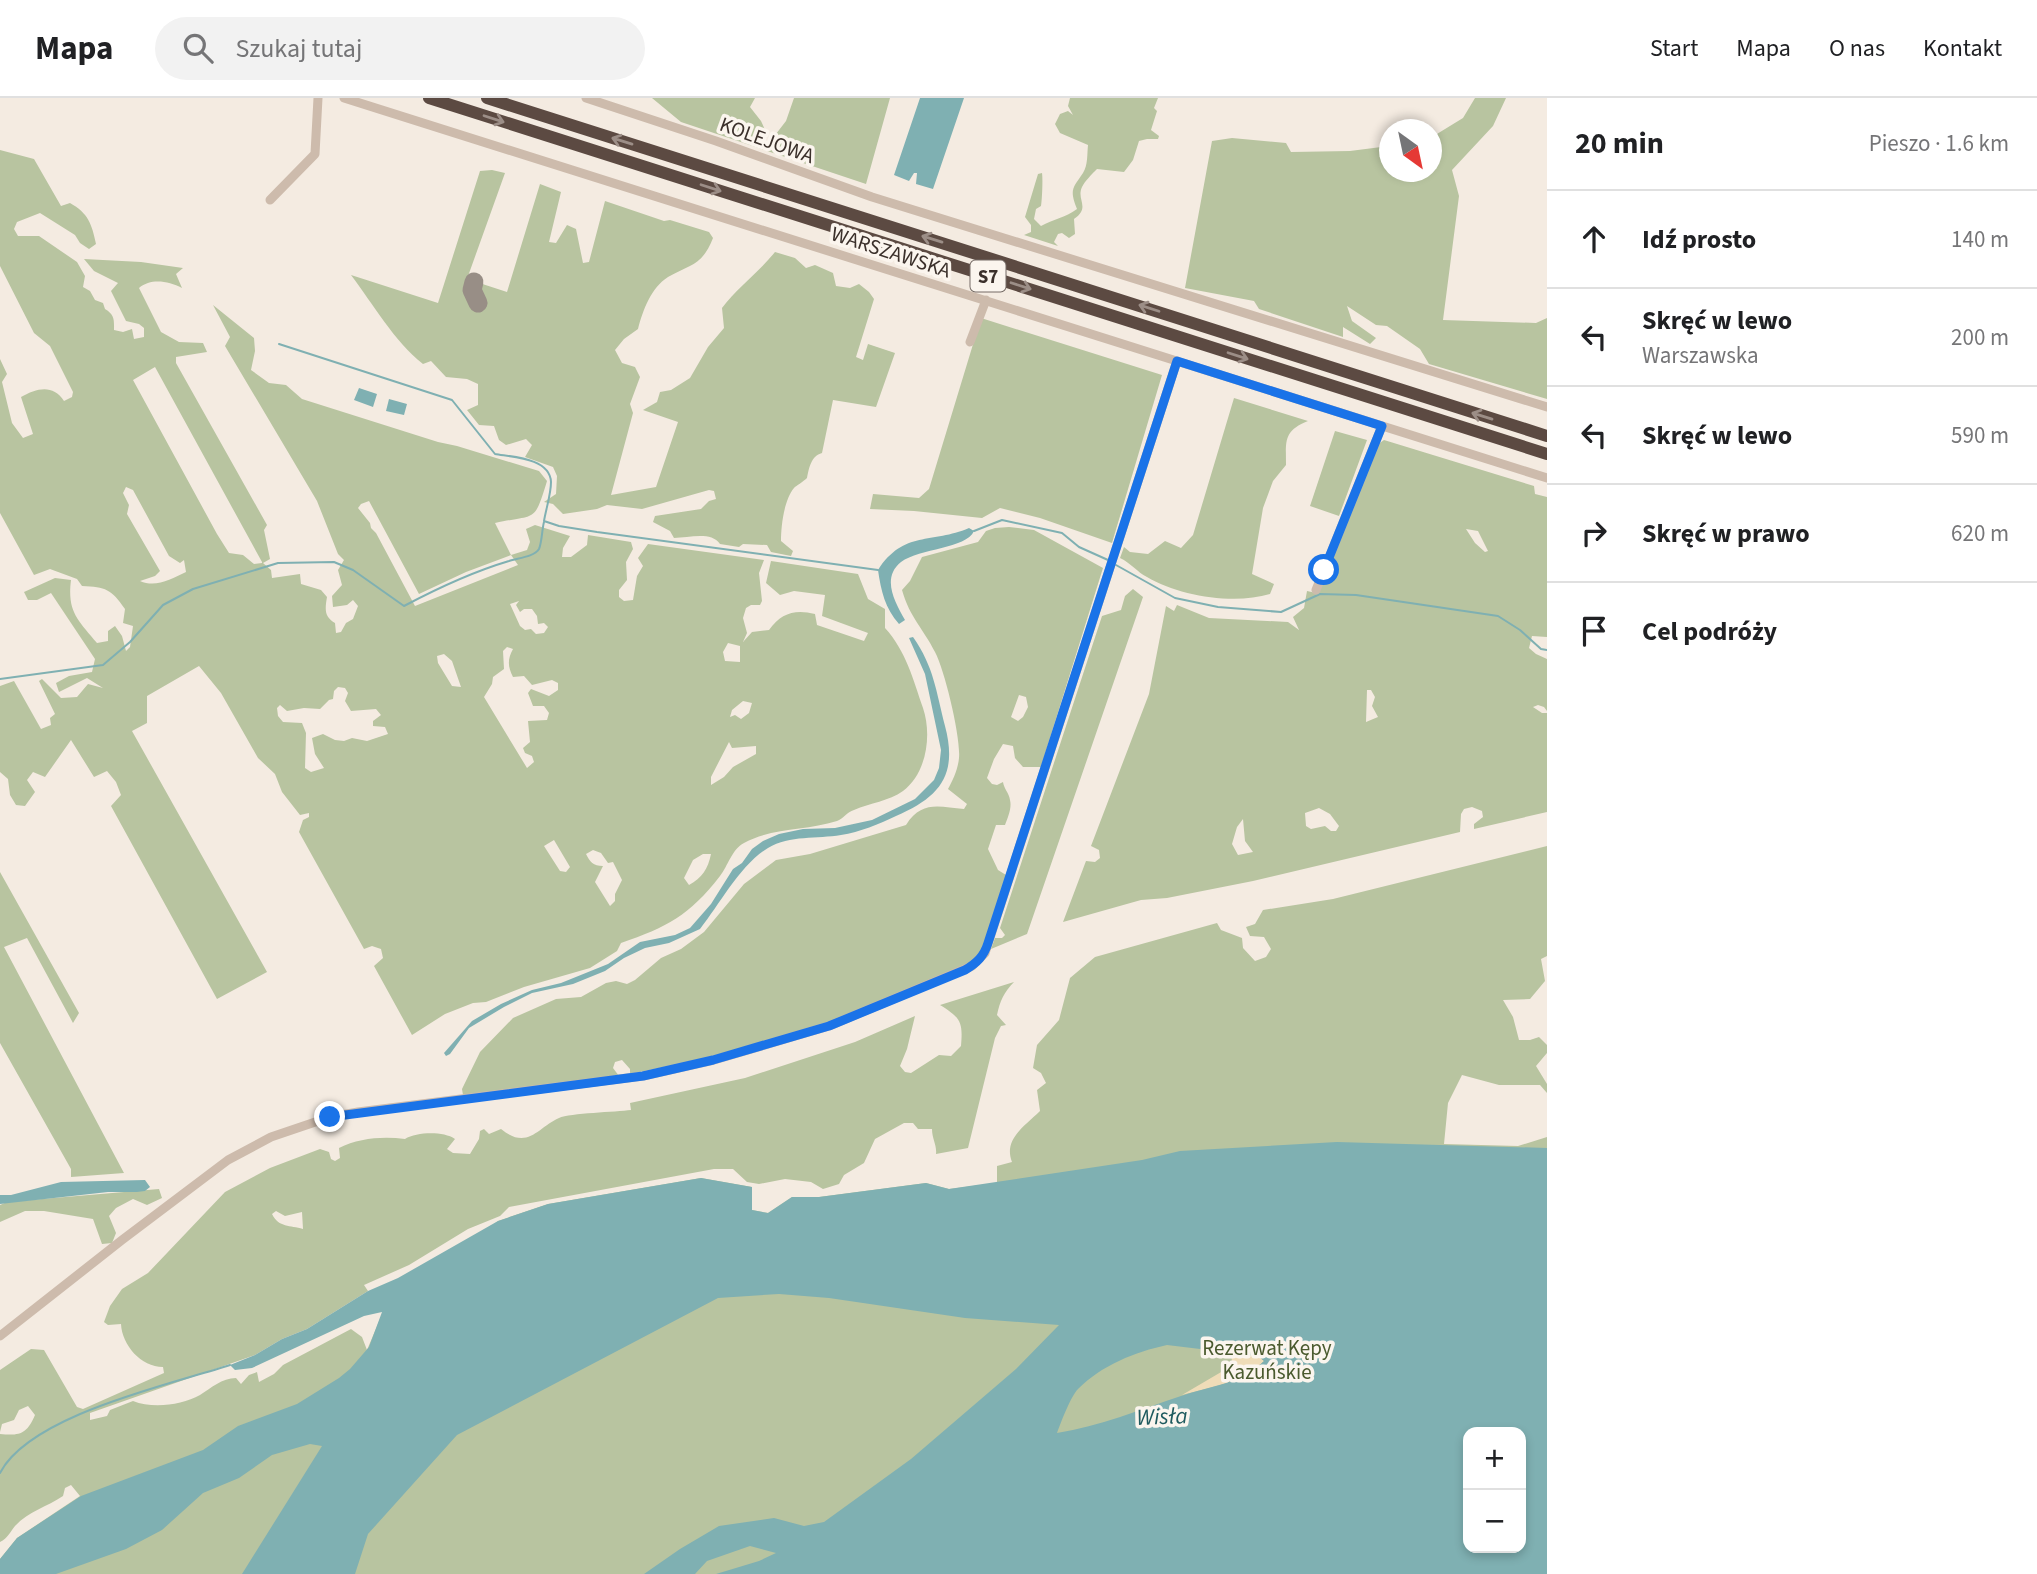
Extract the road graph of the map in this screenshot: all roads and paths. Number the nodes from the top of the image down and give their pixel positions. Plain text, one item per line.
1 (318, 98) edge
2 (344, 98) edge
3 (429, 98) edge
4 (487, 98) edge
5 (586, 98) edge
6 (270, 200) dead end
7 (986, 300) junction
8 (970, 342) dead end
9 (1177, 361) junction
10 (1547, 407) edge
11 (1382, 426) junction
12 (1547, 436) edge
13 (1547, 454) edge
14 (1547, 478) edge
15 (1316, 590) dead end
16 (0, 1336) edge

1 - 6 street
2 - 7 street, WARSZAWSKA
3 -> 13 highway, S7
12 -> 4 highway, S7
5 - 10 street, KOLEJOWA
7 - 8 street
7 - 9 street, WARSZAWSKA
9 - 11 street, WARSZAWSKA
9 - 16 street
11 - 14 street, WARSZAWSKA
11 - 15 street

